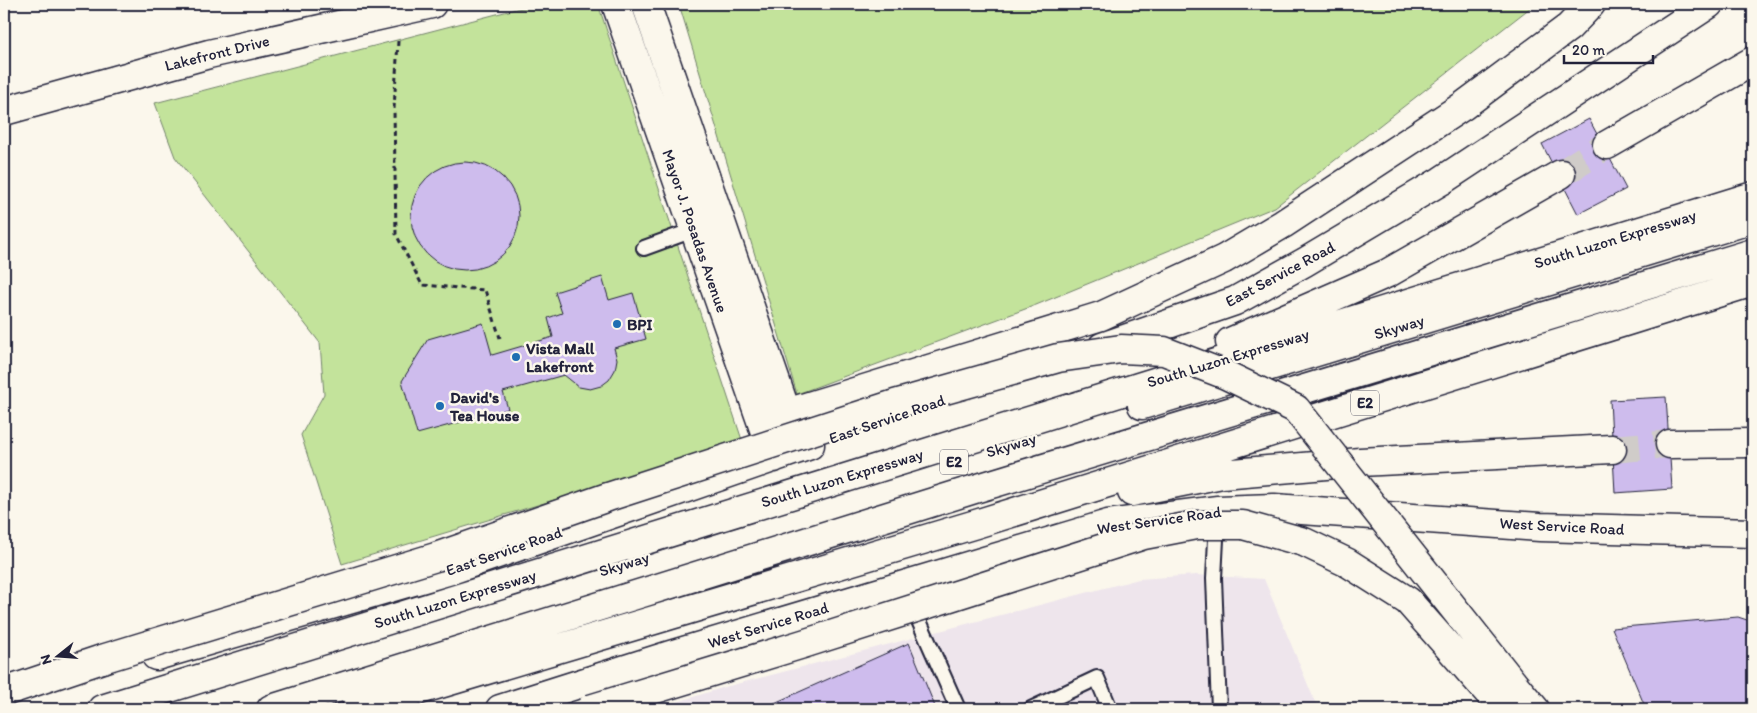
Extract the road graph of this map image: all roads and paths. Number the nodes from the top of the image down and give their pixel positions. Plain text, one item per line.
1 (432, 4) edge
2 (616, 4) edge
3 (646, 4) edge
4 (1591, 4) edge
5 (1709, 4) edge
6 (400, 11) junction
7 (1753, 61) edge
8 (4, 111) edge
9 (1607, 145) tunnel mouth
10 (1561, 174) tunnel mouth
11 (1753, 196) edge
12 (1753, 219) edge
13 (721, 222) junction
14 (695, 229) junction
15 (644, 248) dead end
16 (1753, 252) edge
17 (1753, 282) edge
18 (500, 338) dead end
19 (1105, 396) junction
20 (786, 413) junction
21 (761, 421) junction
22 (861, 428) junction
23 (1753, 443) edge
24 (1670, 444) tunnel mouth
25 (799, 449) junction
26 (1612, 449) tunnel mouth
27 (774, 458) junction
28 (1218, 510) junction
29 (976, 524) junction
30 (1753, 533) edge
31 (903, 584) junction
32 (4, 692) edge
33 (4, 701) edge
34 (102, 709) edge
35 (156, 709) edge
36 (271, 709) edge
37 (356, 709) edge
38 (500, 709) edge
39 (590, 709) edge
40 (958, 709) edge
41 (1031, 709) edge
42 (1110, 709) edge
43 (1219, 709) edge
44 (1503, 709) edge
45 (1535, 709) edge

1 - 6 main road, Lakefront Drive
2 - 14 main road, Mayor J. Posadas Avenue
3 - 13 main road, Mayor J. Posadas Avenue
4 - 20 main road
5 - 22 main road, East Service Road
6 - 8 main road, Lakefront Drive
6 - 18 path
7 - 9 main road
10 - 19 main road
11 - 19 main road, South Luzon Expressway / E2
12 - 35 main road, Skyway / E2
13 - 14 lane
13 - 20 main road, Mayor J. Posadas Avenue
14 - 15 lane
14 - 21 main road, Mayor J. Posadas Avenue
16 - 36 main road, Skyway / E2
17 - 29 main road, E2
19 - 34 main road, South Luzon Expressway / E2
20 - 21 main road
20 - 22 main road
20 - 25 main road, Mayor J. Posadas Avenue
21 - 27 main road, Mayor J. Posadas Avenue
22 - 25 main road, East Service Road
23 - 24 main road
25 - 27 main road, East Service Road
26 - 29 main road
27 - 33 main road, East Service Road
28 - 30 main road, West Service Road
28 - 31 main road, West Service Road
28 - 43 lane
29 - 37 main road, E2
31 - 38 main road, West Service Road
31 - 40 lane
32 - 45 main road, bridge
39 - 44 main road, bridge
41 - 42 lane

